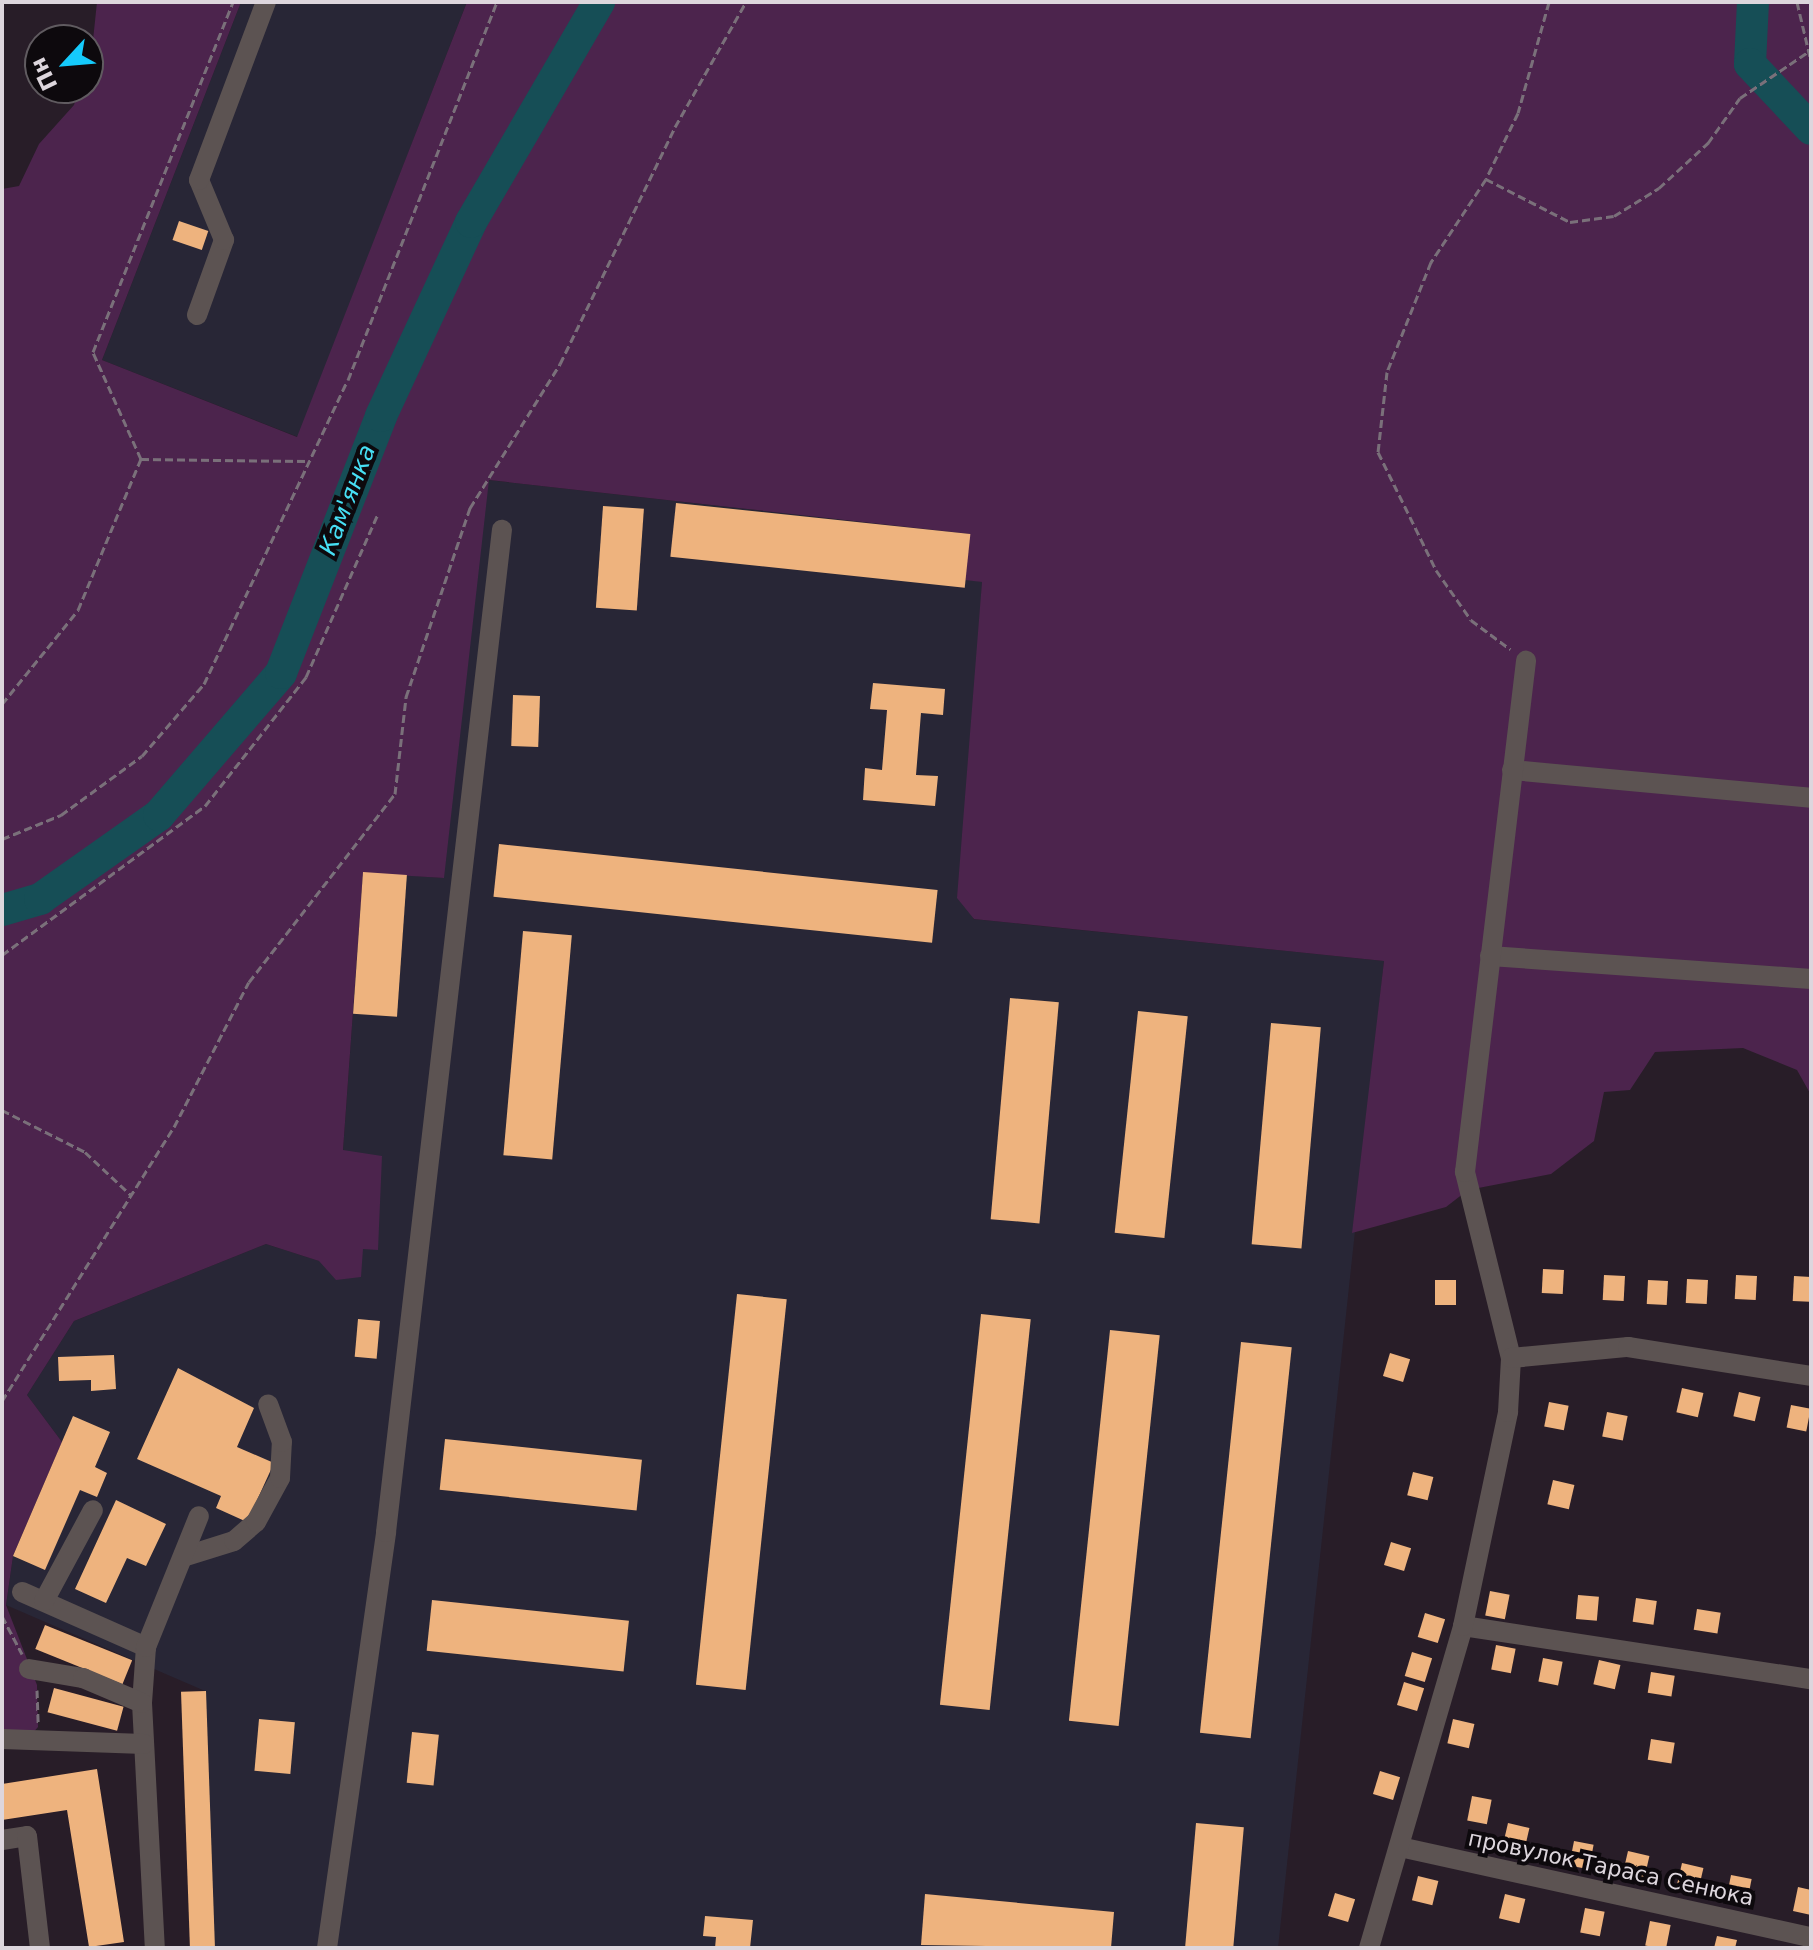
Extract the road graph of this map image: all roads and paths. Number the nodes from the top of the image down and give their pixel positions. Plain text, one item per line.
1 (233, 2) edge
2 (266, 2) edge
3 (497, 2) edge
4 (746, 2) edge
5 (1549, 2) edge
6 (1797, 2) edge
7 (1811, 50) edge
8 (1805, 53) junction
9 (1811, 61) edge
10 (1486, 179) junction
11 (197, 315) dead end
12 (141, 459) junction
13 (311, 461) junction
14 (378, 514) dead end
15 (502, 530) dead end
16 (1526, 661) joint
17 (2, 704) edge
18 (1512, 770) junction
19 (1811, 798) edge
20 (2, 839) edge
21 (2, 955) edge
22 (1490, 956) junction
23 (1811, 979) edge
24 (2, 1110) edge
25 (131, 1195) junction
26 (1511, 1358) junction
27 (1811, 1376) edge
28 (2, 1401) edge
29 (268, 1404) dead end
30 (93, 1510) dead end
31 (199, 1516) dead end
32 (183, 1557) junction
33 (22, 1592) dead end
34 (44, 1601) junction
35 (1463, 1626) junction
36 (146, 1647) junction
37 (29, 1669) dead end
38 (1811, 1679) edge
39 (142, 1703) junction
40 (2, 1739) edge
41 (144, 1744) junction
42 (2, 1840) edge
43 (1400, 1847) junction
44 (1811, 1937) edge
45 (40, 1948) edge
46 (155, 1948) edge
47 (327, 1948) edge
48 (1369, 1948) edge

1 - 12 path
2 - 11 street
3 - 13 path
4 - 25 path
5 - 10 path
6 - 8 path
7 - 8 path
8 - 9 path
8 - 10 path
10 - 16 path
12 - 13 path
12 - 17 path
13 - 20 path
14 - 21 path
15 - 47 street
16 - 18 street
18 - 19 street
18 - 22 street
22 - 23 street
22 - 26 street
24 - 25 path
25 - 28 path
26 - 27 street
26 - 35 street
29 - 32 street
30 - 34 street
31 - 32 street
32 - 36 street
33 - 34 street
34 - 36 street
35 - 38 street
35 - 43 street
36 - 39 street
37 - 39 street
39 - 41 street
40 - 41 street
41 - 46 street
42 - 45 street
43 - 44 street, провулок Тараса Сенюка
43 - 48 street

